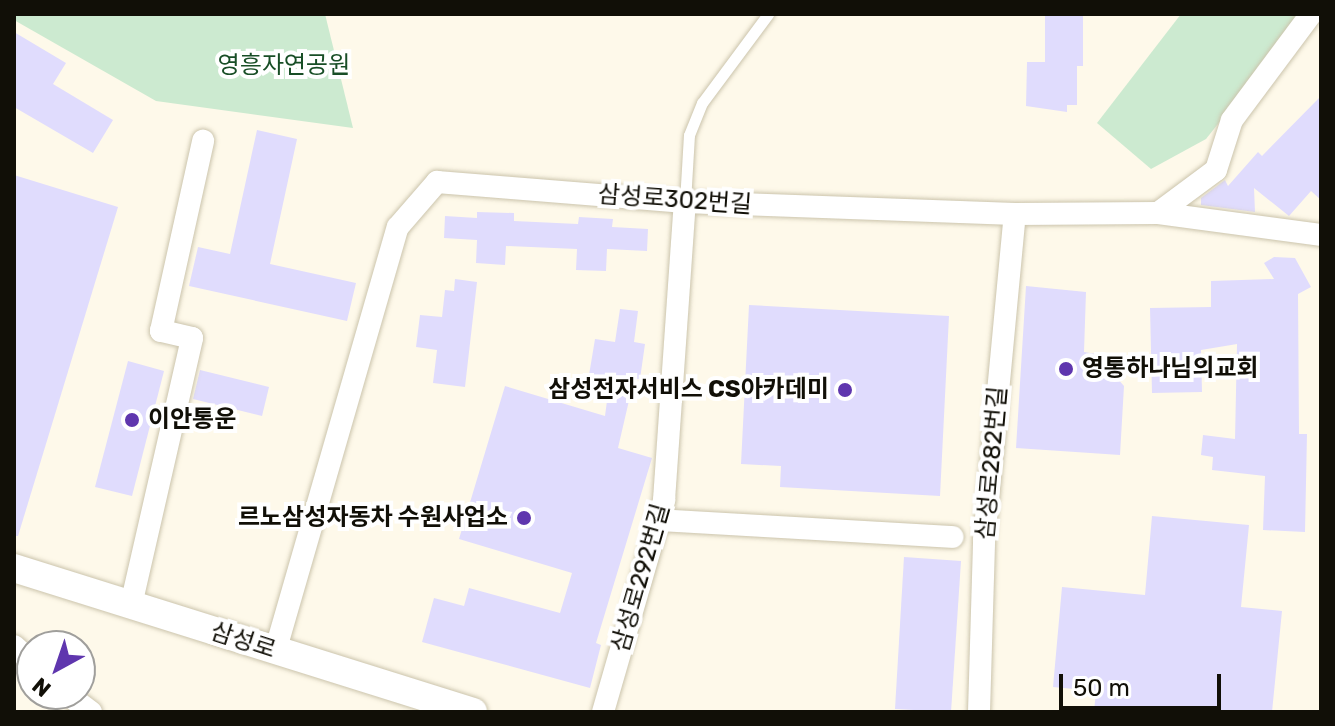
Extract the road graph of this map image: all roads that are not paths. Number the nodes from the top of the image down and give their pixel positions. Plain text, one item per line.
1 (768, 14) edge
2 (1311, 14) edge
3 (203, 141) dead end
4 (685, 202) junction
5 (1158, 213) junction
6 (1015, 214) junction
7 (1321, 235) edge
8 (658, 520) junction
9 (953, 537) dead end
10 (14, 568) edge
11 (131, 605) junction
12 (275, 652) junction
13 (473, 712) edge
14 (603, 712) edge
15 (979, 712) edge

1 - 4 lane
2 - 5 street
3 - 11 street
4 - 6 street, 삼성로302번길
4 - 8 street, 삼성로292번길
4 - 12 street, 삼성로302번길
5 - 6 street, 삼성로302번길
5 - 7 street, 삼성로302번길
6 - 15 street, 삼성로282번길
8 - 9 street
8 - 14 street, 삼성로292번길
10 - 11 street, 삼성로
11 - 12 street, 삼성로
12 - 13 street, 삼성로

